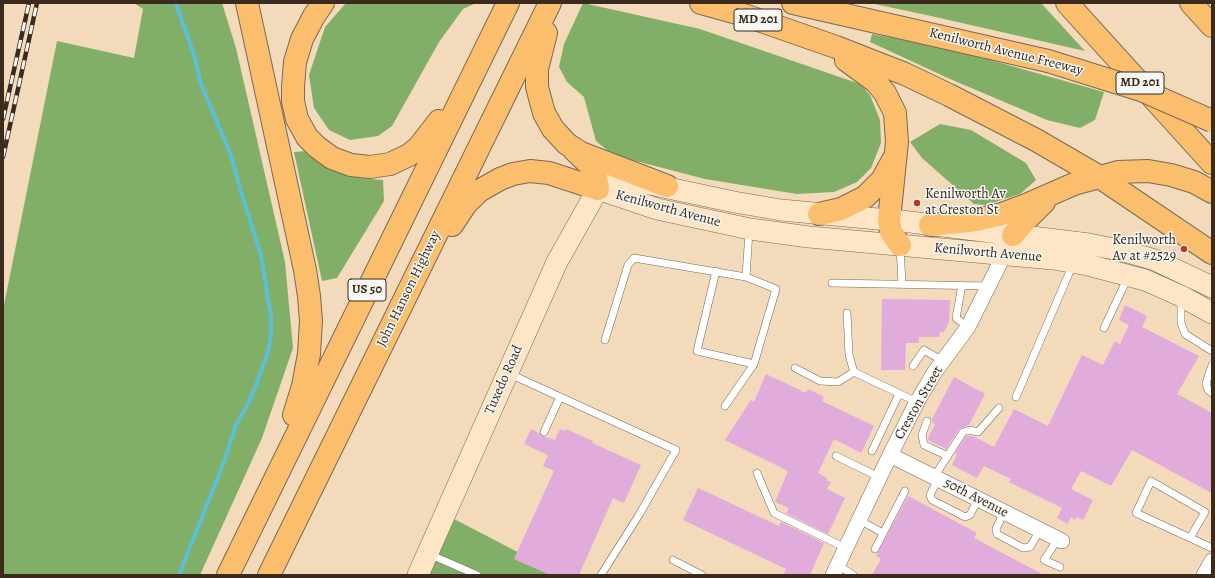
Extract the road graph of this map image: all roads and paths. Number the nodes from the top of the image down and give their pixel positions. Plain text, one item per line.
1 (247, 3) edge
2 (324, 3) edge
3 (508, 3) edge
4 (550, 3) edge
5 (556, 3) edge
6 (701, 3) edge
7 (793, 3) edge
8 (1067, 3) edge
9 (1191, 3) edge
10 (1212, 26) edge
11 (814, 38) junction
12 (480, 60) junction
13 (1212, 121) edge
14 (897, 142) junction
15 (574, 150) junction
16 (1212, 163) edge
17 (1098, 176) junction
18 (667, 186) junction
19 (598, 189) junction
20 (1212, 192) edge
21 (1052, 194) junction
22 (819, 214) junction
23 (889, 220) junction
24 (930, 225) junction
25 (750, 229) junction
26 (1014, 235) junction
27 (900, 245) junction
28 (1212, 252) edge
29 (1004, 254) junction
30 (1074, 262) junction
31 (716, 271) junction
32 (1129, 275) junction
33 (746, 276) junction
34 (832, 283) dead end
35 (902, 284) junction
36 (962, 285) junction
37 (989, 286) junction
38 (1212, 287) edge
39 (1181, 296) junction
40 (404, 299) junction
41 (847, 313) dead end
42 (1212, 313) edge
43 (968, 327) junction
44 (1104, 328) dead end
45 (605, 340) dead end
46 (1212, 352) edge
47 (942, 361) junction
48 (754, 364) junction
49 (1212, 365) edge
50 (913, 366) dead end
51 (795, 368) dead end
52 (854, 372) junction
53 (508, 373) junction
54 (1212, 393) edge
55 (899, 394) junction
56 (560, 397) junction
57 (1016, 397) dead end
58 (917, 402) junction
59 (725, 406) dead end
60 (999, 408) dead end
61 (927, 421) dead end
62 (544, 432) dead end
63 (872, 451) dead end
64 (890, 455) junction
65 (836, 456) dead end
66 (948, 456) junction
67 (757, 473) dead end
68 (879, 477) junction
69 (936, 478) junction
70 (905, 491) dead end
71 (978, 499) junction
72 (1004, 512) junction
73 (254, 520) junction
74 (859, 520) junction
75 (1040, 530) junction
76 (884, 533) junction
77 (1190, 538) junction
78 (1060, 540) joint
79 (846, 548) junction
80 (1212, 548) edge
81 (875, 549) dead end
82 (428, 553) junction
83 (673, 560) dead end
84 (1212, 561) edge
85 (1060, 567) dead end
86 (461, 568) junction
87 (836, 570) edge
88 (228, 575) edge
89 (269, 575) edge
90 (418, 575) edge
91 (457, 575) edge
92 (477, 575) edge
93 (601, 575) edge
94 (702, 575) edge
95 (853, 575) edge
96 (1204, 575) edge

1 - 73 main road
2 - 12 main road
3 - 12 main road, US 50
4 - 40 main road, John Hanson Highway / US 50
5 - 15 main road
6 - 11 main road, MD 201
7 - 13 main road, Kenilworth Avenue Freeway, bridge
8 - 16 main road, MD 201
9 - 10 main road
11 - 14 main road
11 - 17 main road, MD 201
12 - 73 main road, US 50
14 - 22 main road
14 - 23 main road
15 - 18 main road
15 - 19 main road
17 - 20 main road
17 - 21 main road
17 - 28 main road, MD 201
18 - 19 main road, Kenilworth Avenue
18 - 22 main road, Kenilworth Avenue
19 - 25 main road, Kenilworth Avenue
19 - 40 main road
19 - 53 main road, Tuxedo Road
21 - 24 main road
21 - 26 main road
22 - 23 main road, Kenilworth Avenue
23 - 24 main road, Kenilworth Avenue
23 - 27 main road
24 - 26 main road, Kenilworth Avenue
25 - 27 main road, Kenilworth Avenue
25 - 33 lane
26 - 29 street, Creston Street
26 - 38 main road, Kenilworth Avenue
27 - 29 main road, Kenilworth Avenue
27 - 35 lane
29 - 30 main road, Kenilworth Avenue
29 - 37 street, Creston Street
30 - 32 main road, Kenilworth Avenue
30 - 57 lane
31 - 33 lane
31 - 45 lane
31 - 48 lane
32 - 39 main road, Kenilworth Avenue
32 - 44 lane
33 - 48 lane
34 - 35 lane
35 - 36 lane
36 - 37 lane
36 - 43 lane
37 - 43 street, Creston Street
39 - 42 main road, Kenilworth Avenue
39 - 46 lane
40 - 89 main road, John Hanson Highway / US 50
41 - 52 lane
43 - 47 street, Creston Street
47 - 50 lane
47 - 58 street, Creston Street
48 - 59 lane
49 - 54 lane
51 - 52 lane
52 - 55 lane
53 - 56 lane
53 - 82 main road, Tuxedo Road
55 - 58 lane
55 - 63 lane
56 - 62 lane
56 - 93 lane
58 - 64 street, Creston Street
60 - 66 lane
61 - 66 lane
64 - 68 street, Creston Street
64 - 69 street, 50th Avenue
65 - 68 lane
66 - 69 lane
67 - 79 lane
68 - 74 street, Creston Street
69 - 71 street, 50th Avenue
69 - 71 lane
70 - 76 lane
71 - 72 street, 50th Avenue
72 - 75 street, 50th Avenue
72 - 75 lane
73 - 88 main road, US 50
74 - 76 lane
74 - 79 street, Creston Street
75 - 78 street, 50th Avenue
76 - 81 lane
77 - 77 lane
77 - 80 lane
78 - 85 lane
79 - 87 street, Creston Street
82 - 86 lane
82 - 90 main road, Tuxedo Road
83 - 94 lane
84 - 96 street
86 - 91 lane
86 - 92 lane
87 - 95 lane

